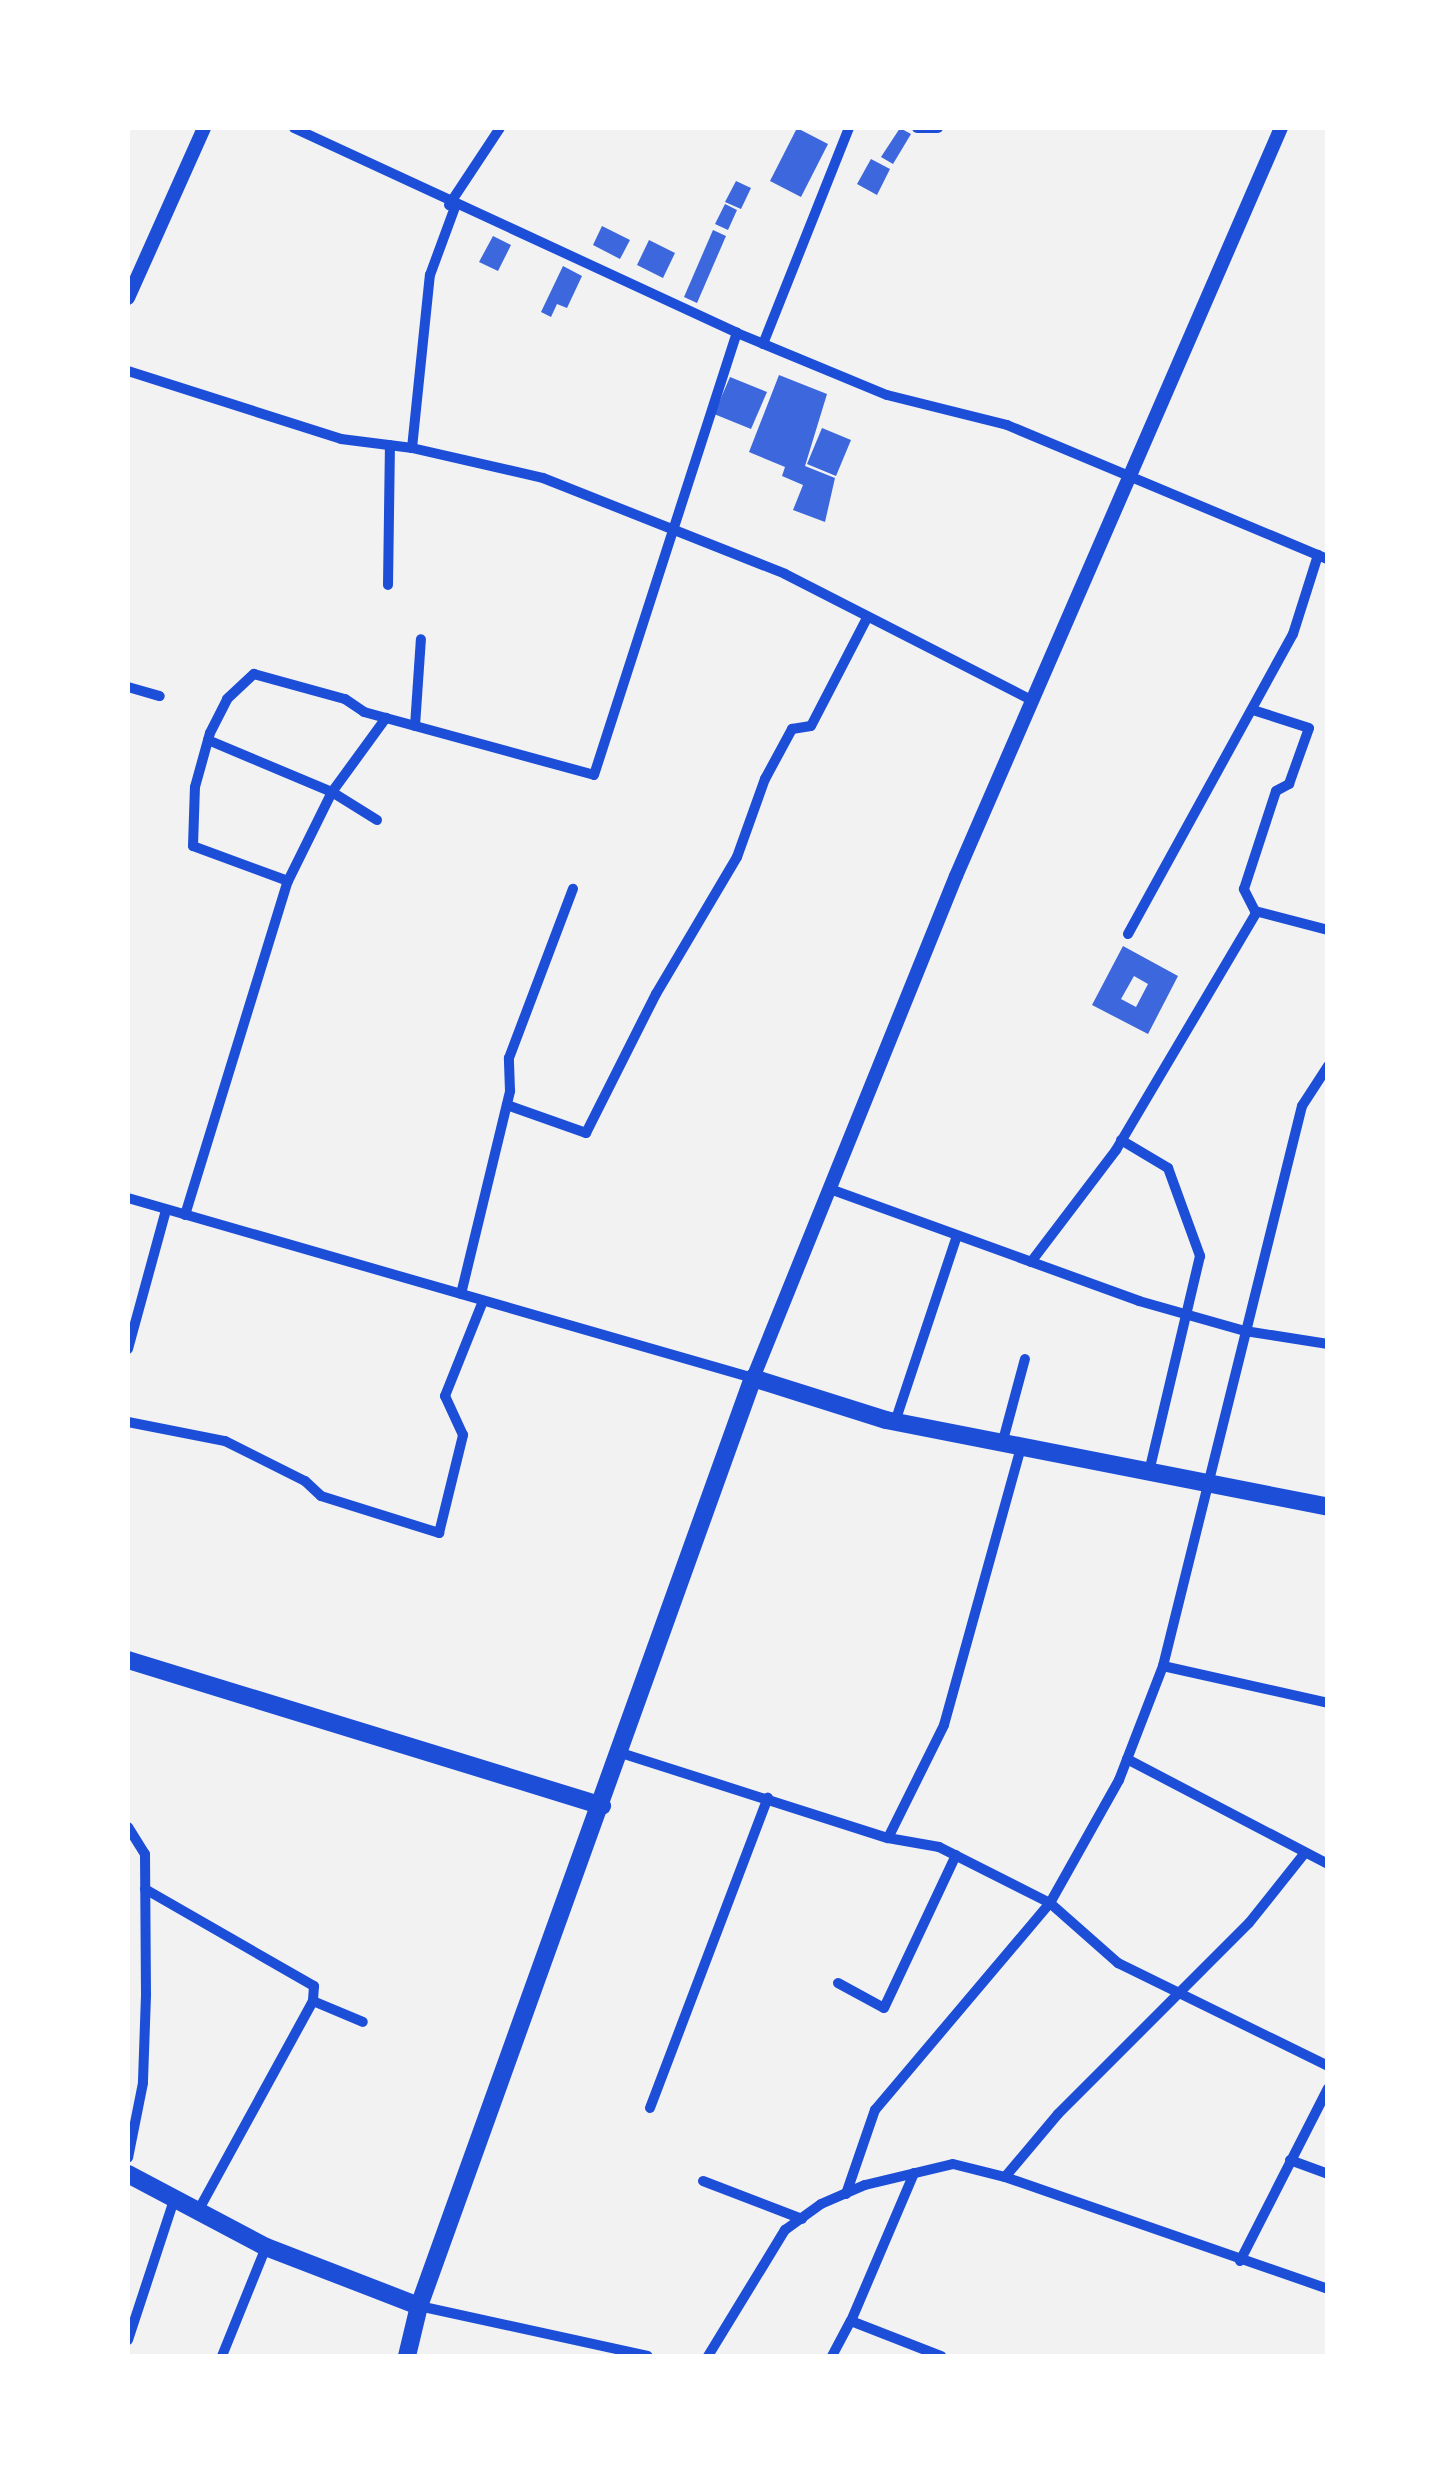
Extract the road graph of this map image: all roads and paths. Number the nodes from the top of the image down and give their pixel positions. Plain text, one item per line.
1 (204, 128) edge
2 (294, 128) edge
3 (500, 128) edge
4 (848, 128) edge
5 (918, 128) edge
6 (938, 128) edge
7 (1281, 128) edge
8 (452, 206) junction
9 (128, 298) edge
10 (736, 333) junction
11 (764, 344) junction
12 (128, 372) edge
13 (390, 445) junction
14 (412, 448) junction
15 (1133, 475) junction
16 (674, 528) junction
17 (1323, 557) edge
18 (388, 585) dead end
19 (866, 620) junction
20 (421, 639) dead end
21 (128, 687) edge
22 (160, 696) dead end
23 (1033, 701) junction
24 (1253, 710) junction
25 (386, 718) junction
26 (414, 726) junction
27 (208, 740) junction
28 (332, 792) junction
29 (377, 820) dead end
30 (288, 880) junction
31 (573, 889) dead end
32 (1255, 911) junction
33 (1328, 930) edge
34 (1128, 934) dead end
35 (1328, 1066) edge
36 (507, 1105) junction
37 (1122, 1140) junction
38 (830, 1189) junction
39 (128, 1198) edge
40 (166, 1210) junction
41 (185, 1215) junction
42 (957, 1236) junction
43 (1031, 1262) junction
44 (460, 1294) junction
45 (483, 1301) junction
46 (1190, 1316) junction
47 (1246, 1331) junction
48 (1328, 1344) edge
49 (128, 1349) edge
50 (1025, 1360) dead end
51 (753, 1378) junction
52 (128, 1422) edge
53 (896, 1422) junction
54 (1011, 1446) junction
55 (1148, 1471) junction
56 (1207, 1482) junction
57 (1328, 1507) edge
58 (128, 1660) edge
59 (1163, 1666) junction
60 (1328, 1704) edge
61 (621, 1753) junction
62 (1127, 1759) junction
63 (768, 1798) junction
64 (602, 1806) junction
65 (128, 1826) edge
66 (888, 1838) junction
67 (1304, 1854) junction
68 (956, 1855) junction
69 (1328, 1864) edge
70 (145, 1889) junction
71 (1050, 1904) junction
72 (838, 1983) dead end
73 (1177, 1995) junction
74 (314, 2001) junction
75 (362, 2022) dead end
76 (1328, 2066) edge
77 (1328, 2088) edge
78 (650, 2108) dead end
79 (128, 2158) edge
80 (1290, 2160) junction
81 (914, 2173) junction
82 (128, 2174) edge
83 (1328, 2174) edge
84 (1005, 2177) junction
85 (703, 2181) dead end
86 (846, 2194) junction
87 (176, 2196) junction
88 (200, 2207) junction
89 (802, 2218) junction
90 (266, 2247) junction
91 (1240, 2260) junction
92 (1328, 2289) edge
93 (419, 2306) junction
94 (851, 2321) junction
95 (128, 2334) edge
96 (222, 2356) edge
97 (408, 2356) edge
98 (648, 2356) edge
99 (708, 2356) edge
100 (832, 2356) edge
101 (941, 2356) edge

1 - 9 street
2 - 8 street
3 - 8 street
4 - 11 street
5 - 6 street
7 - 15 street
8 - 10 street
8 - 14 street
10 - 11 street
10 - 16 street
11 - 15 street
12 - 13 street
13 - 14 street
13 - 18 street
14 - 16 street
15 - 17 street
15 - 23 street
16 - 19 street
16 - 26 street
17 - 24 street
19 - 23 street
19 - 36 street
20 - 26 street
21 - 22 street
23 - 38 street
24 - 32 street
24 - 34 street
25 - 26 street
25 - 27 street
25 - 28 street
27 - 28 street
27 - 30 street
28 - 29 street
28 - 30 street
30 - 41 street
31 - 36 street
32 - 33 street
32 - 37 street
35 - 47 street
36 - 44 street
37 - 43 street
37 - 46 street
38 - 42 street
38 - 51 street
39 - 40 street
40 - 41 street
40 - 49 street
41 - 44 street
42 - 43 street
42 - 53 street
43 - 46 street
44 - 45 street
45 - 51 street
45 - 52 street
46 - 47 street
46 - 55 street
47 - 48 street
47 - 56 street
50 - 54 street
51 - 53 highway
51 - 61 highway
53 - 54 highway
54 - 55 highway
54 - 66 street
55 - 56 highway
56 - 57 highway
56 - 59 street
58 - 64 highway
59 - 60 street
59 - 62 street
61 - 63 street
61 - 64 highway
62 - 67 street
62 - 71 street
63 - 66 street
63 - 78 street
64 - 93 highway
65 - 70 street
66 - 68 street
67 - 69 street
67 - 73 street
68 - 71 street
68 - 72 street
70 - 74 street
70 - 79 street
71 - 73 street
71 - 86 street
73 - 76 street
73 - 84 street
74 - 75 street
74 - 88 street
77 - 80 street
80 - 83 street
80 - 91 street
81 - 84 street
81 - 86 street
81 - 94 street
82 - 87 highway
84 - 91 street
85 - 89 street
86 - 89 street
87 - 88 highway
87 - 95 street
88 - 90 highway
89 - 99 street
90 - 93 highway
90 - 96 street
91 - 92 street
93 - 97 highway
93 - 98 street
94 - 100 street
94 - 101 street

